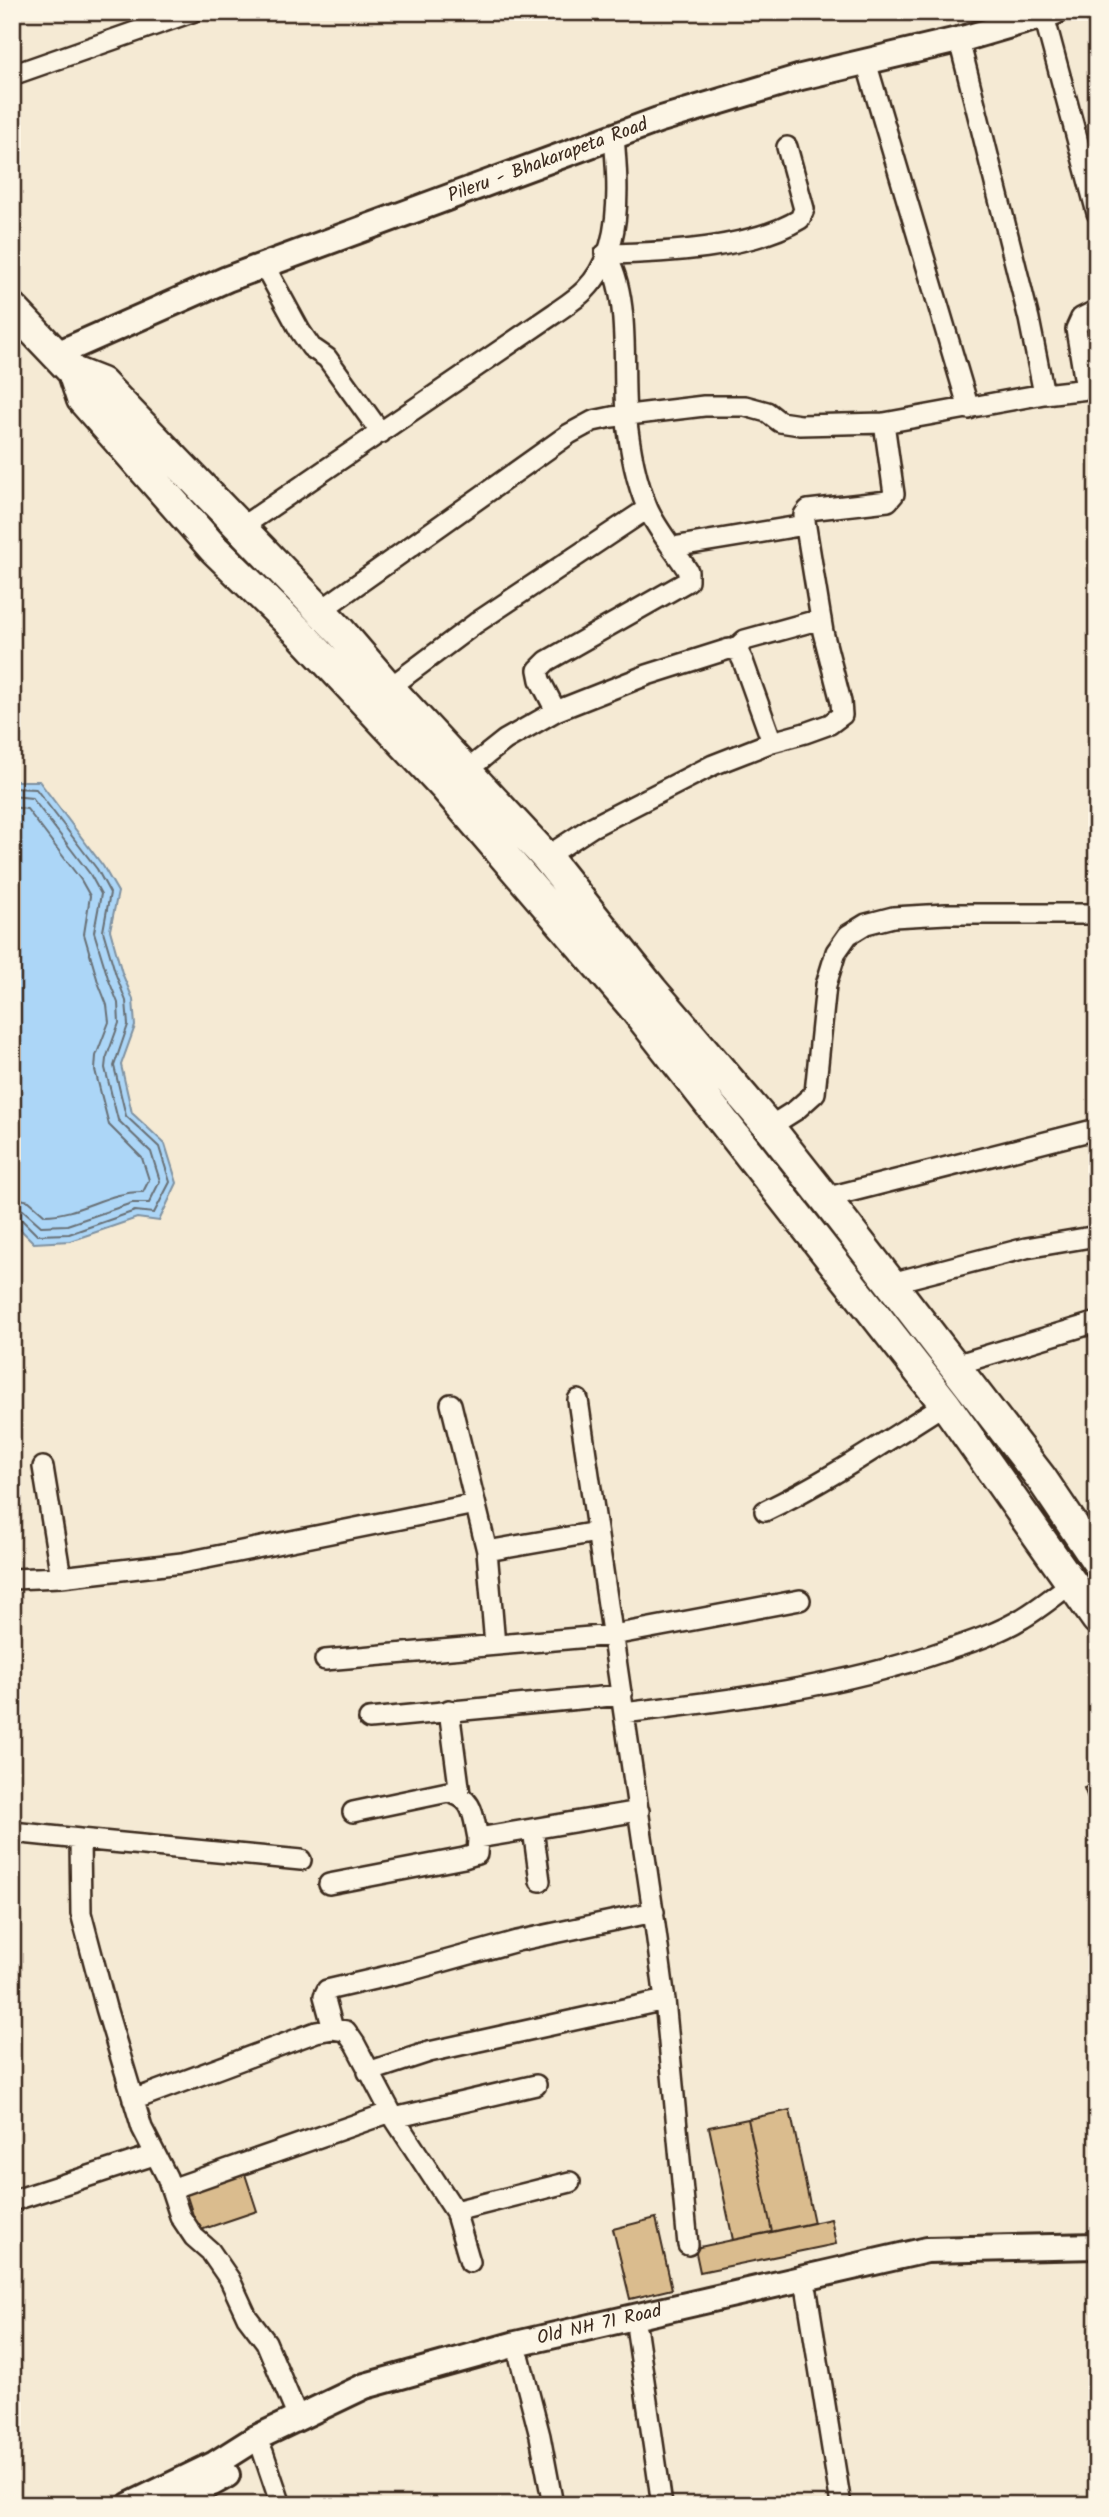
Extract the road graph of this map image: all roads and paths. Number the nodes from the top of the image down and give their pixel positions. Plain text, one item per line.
1 (192, 12) edge
2 (1049, 14) edge
3 (959, 40) junction
4 (866, 62) junction
5 (12, 75) edge
6 (614, 136) junction
7 (788, 147) dead end
8 (1097, 213) edge
9 (606, 254) junction
10 (264, 265) junction
11 (12, 308) edge
12 (1097, 310) edge
13 (65, 363) junction
14 (1091, 388) edge
15 (1044, 394) junction
16 (970, 409) junction
17 (626, 414) junction
18 (884, 423) junction
19 (381, 433) junction
20 (647, 509) junction
21 (805, 524) junction
22 (240, 528) junction
23 (673, 547) junction
24 (320, 611) junction
25 (821, 619) junction
26 (735, 649) junction
27 (389, 688) junction
28 (556, 711) junction
29 (772, 742) junction
30 (466, 771) junction
31 (546, 857) junction
32 (1097, 914) edge
33 (769, 1127) junction
34 (1097, 1129) edge
35 (825, 1198) junction
36 (1097, 1236) edge
37 (891, 1283) junction
38 (1097, 1322) edge
39 (955, 1365) junction
40 (578, 1400) dead end
41 (945, 1404) junction
42 (451, 1405) dead end
43 (43, 1467) dead end
44 (475, 1504) junction
45 (765, 1511) dead end
46 (597, 1532) junction
47 (487, 1551) junction
48 (1097, 1561) edge
49 (61, 1577) junction
50 (12, 1579) edge
51 (1086, 1596) edge
52 (800, 1600) dead end
53 (613, 1635) junction
54 (495, 1645) junction
55 (325, 1660) dead end
56 (623, 1704) junction
57 (449, 1710) junction
58 (369, 1719) dead end
59 (460, 1794) junction
60 (639, 1811) junction
61 (354, 1812) dead end
62 (533, 1829) junction
63 (12, 1832) edge
64 (478, 1838) junction
65 (80, 1839) junction
66 (300, 1860) dead end
67 (540, 1881) dead end
68 (329, 1884) dead end
69 (654, 1912) junction
70 (665, 2000) junction
71 (332, 2029) junction
72 (368, 2071) junction
73 (536, 2085) dead end
74 (134, 2100) junction
75 (392, 2115) junction
76 (154, 2155) junction
77 (570, 2182) dead end
78 (171, 2189) junction
79 (12, 2201) edge
80 (455, 2211) junction
81 (688, 2245) dead end
82 (1097, 2246) edge
83 (470, 2262) dead end
84 (1097, 2263) edge
85 (807, 2292) junction
86 (637, 2332) junction
87 (520, 2360) junction
88 (298, 2418) junction
89 (263, 2452) junction
90 (130, 2505) edge
91 (173, 2505) edge
92 (281, 2505) edge
93 (553, 2505) edge
94 (662, 2505) edge
95 (841, 2505) edge

1 - 5 street
2 - 3 main road, Pileru - Bhakarapeta Road
2 - 8 street
3 - 4 main road, Pileru - Bhakarapeta Road
3 - 15 street
4 - 6 main road, Pileru - Bhakarapeta Road
4 - 16 street
6 - 9 street
6 - 10 main road, Pileru - Bhakarapeta Road
7 - 9 street
9 - 17 street
9 - 19 street
10 - 13 main road, Pileru - Bhakarapeta Road
10 - 19 street
11 - 13 highway
12 - 14 street
13 - 22 highway
13 - 41 highway
14 - 15 street
15 - 16 street
16 - 18 street
17 - 18 street
17 - 20 street
17 - 24 street
18 - 21 street
19 - 22 street
20 - 23 street
20 - 27 street
21 - 23 street
21 - 25 street
22 - 24 highway
23 - 28 street
24 - 27 highway
25 - 26 street
25 - 29 street
26 - 28 street
26 - 29 street
27 - 30 highway
28 - 30 street
29 - 31 street
30 - 31 highway
31 - 33 highway
32 - 33 street
33 - 35 highway
34 - 35 street
35 - 37 highway
36 - 37 street
37 - 39 highway
38 - 39 street
39 - 48 highway
40 - 46 street
41 - 45 street
41 - 51 highway
42 - 44 street
43 - 49 street
44 - 47 street
44 - 49 street
46 - 47 street
46 - 53 street
47 - 54 street
49 - 50 street
51 - 56 street
52 - 53 street
53 - 54 street
53 - 56 street
54 - 55 street
56 - 57 street
56 - 60 street
57 - 58 street
57 - 59 street
59 - 61 street
59 - 64 street
60 - 62 street
60 - 69 street
62 - 64 street
62 - 67 street
63 - 65 street
64 - 68 street
65 - 66 street
65 - 74 street
69 - 70 street
69 - 71 street
70 - 72 street
70 - 81 street
71 - 72 street
71 - 74 street
72 - 75 street
73 - 75 street
74 - 76 street
75 - 78 street
75 - 80 street
76 - 78 street
76 - 79 street
77 - 80 street
78 - 88 street
80 - 83 street
82 - 88 main road, Old NH 71 Road
84 - 85 main road, Old NH 71 Road
85 - 86 main road, Old NH 71 Road
85 - 95 street
86 - 87 main road, Old NH 71 Road
86 - 94 street
87 - 89 main road, Old NH 71 Road
87 - 93 street
88 - 90 main road, Old NH 71 Road
89 - 91 main road, Old NH 71 Road
89 - 92 street

